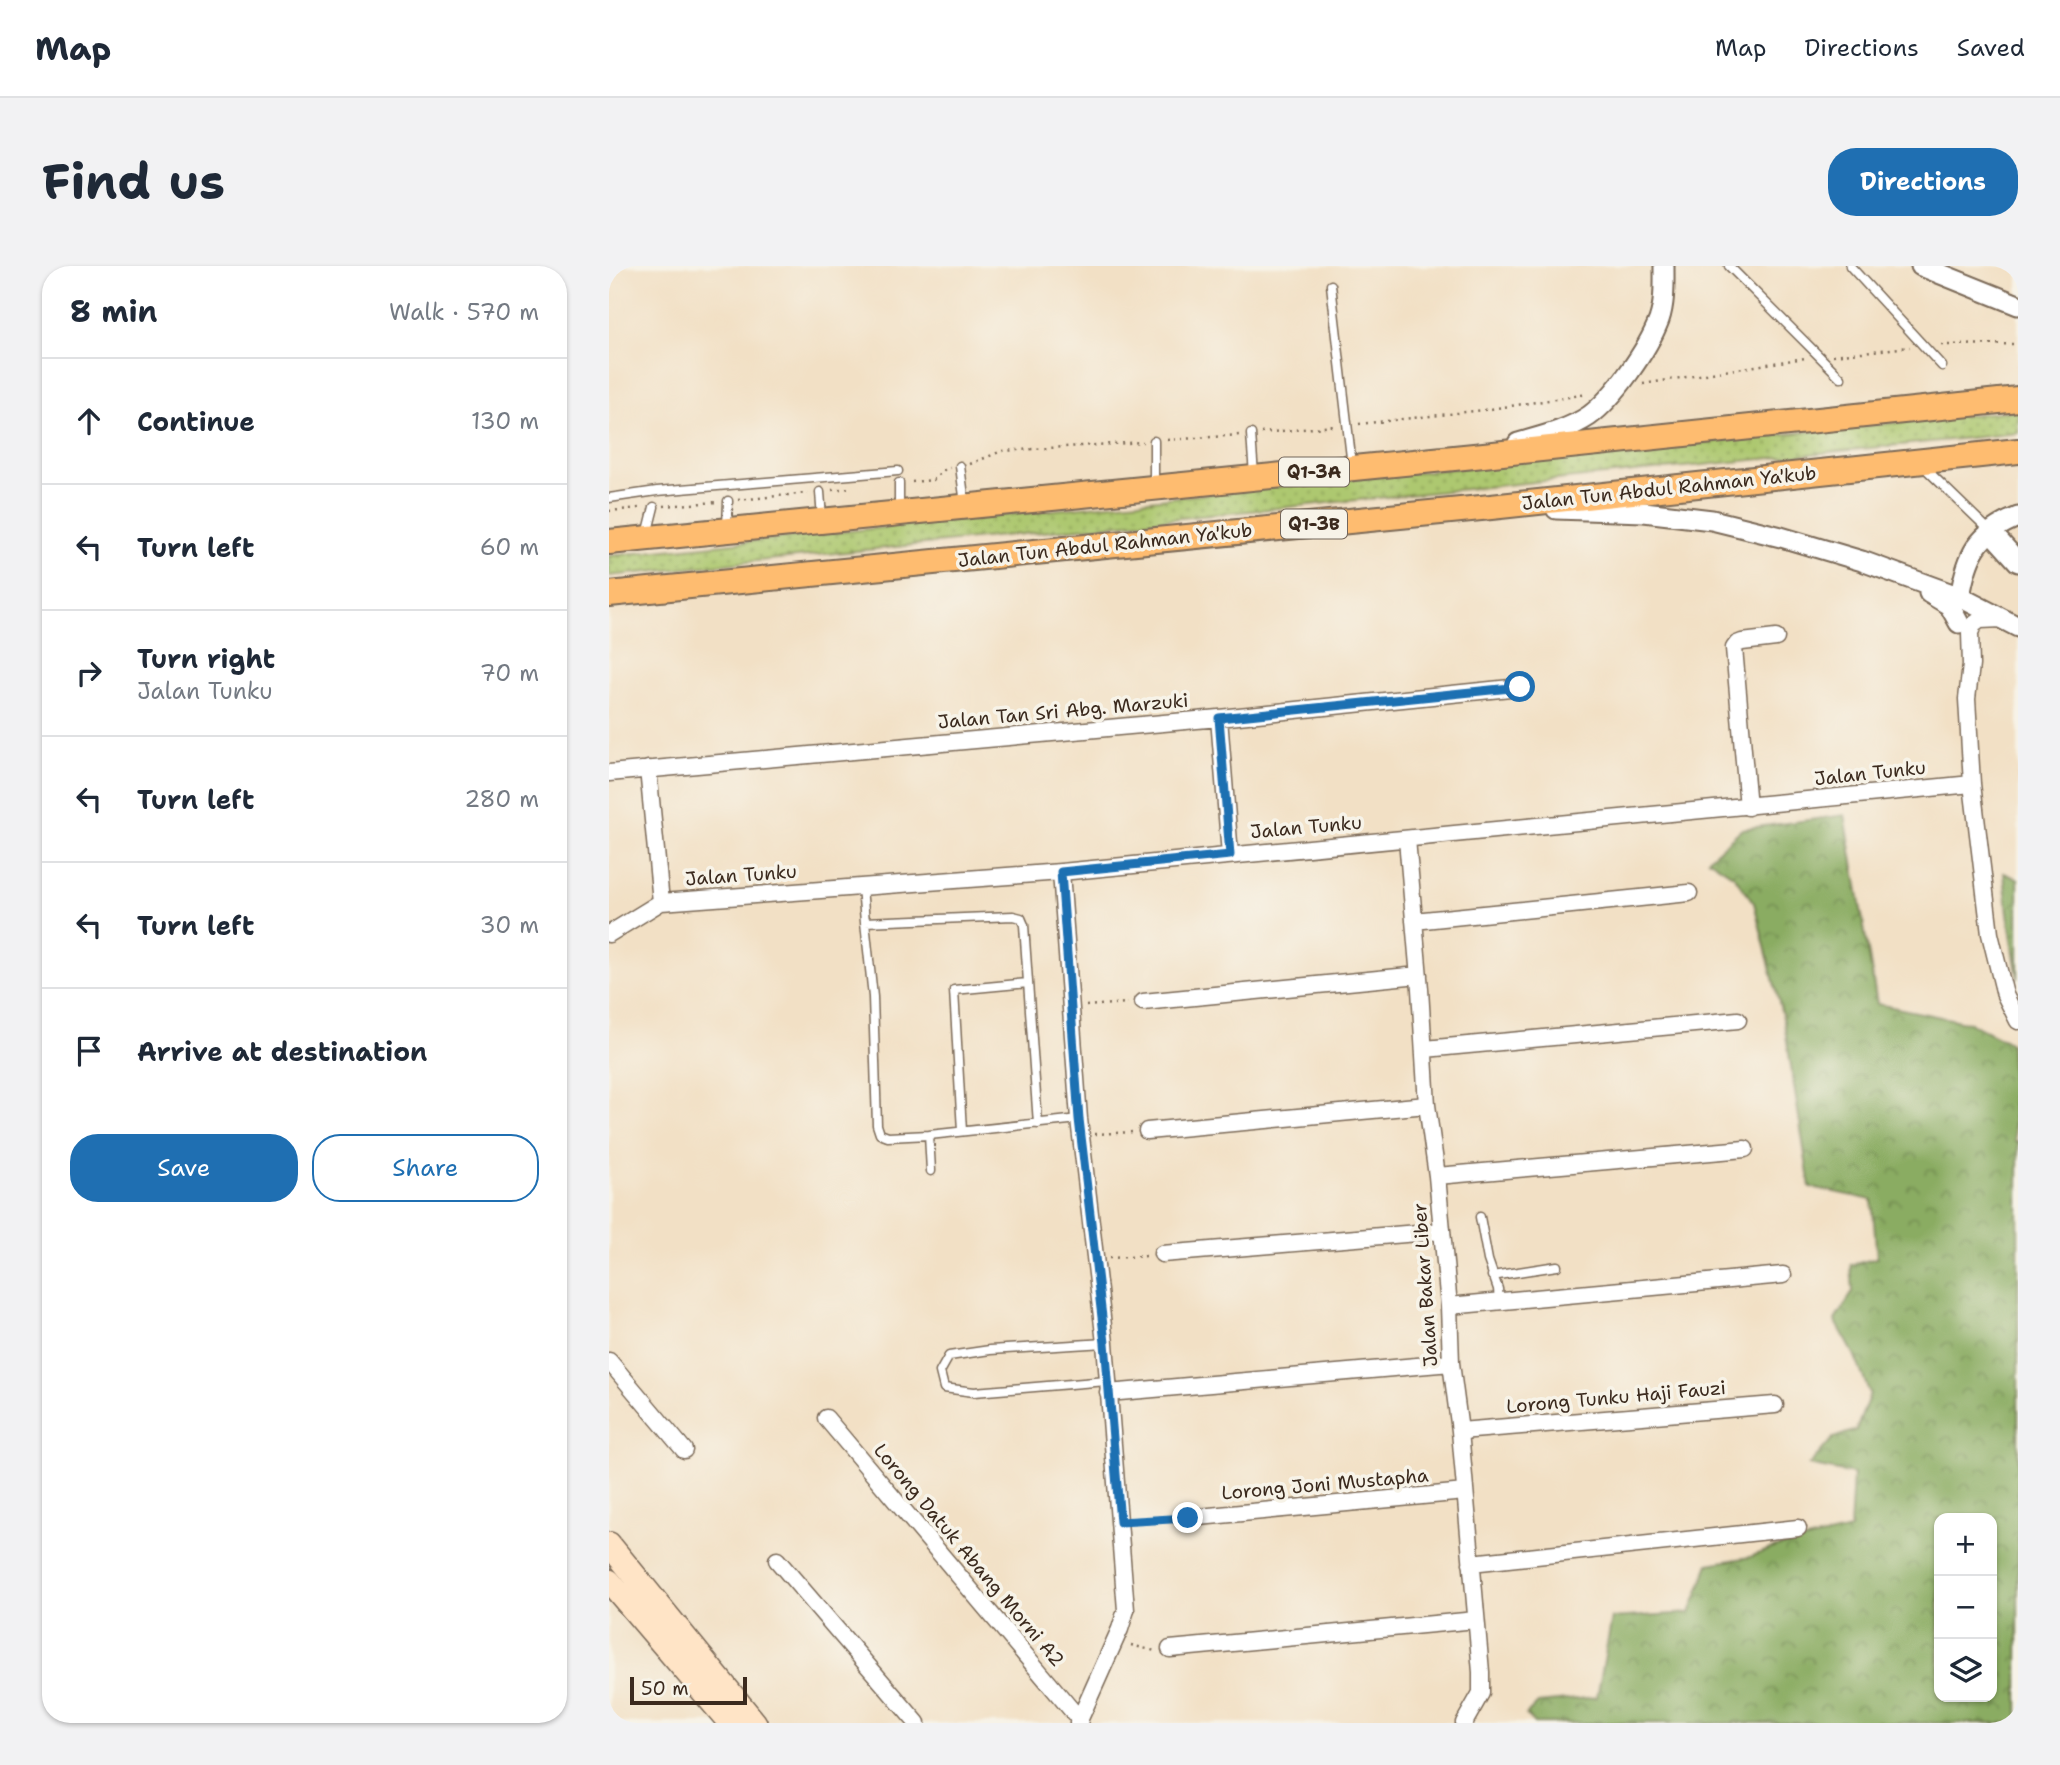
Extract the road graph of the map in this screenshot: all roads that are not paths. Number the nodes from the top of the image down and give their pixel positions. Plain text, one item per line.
1 (1664, 266) edge
2 (1729, 266) edge
3 (1850, 266) edge
4 (1920, 266) edge
5 (1331, 285) dead end
6 (2018, 305) edge
7 (1942, 366) dead end
8 (1841, 378) dead end
9 (2018, 399) edge
10 (1251, 434) road end
11 (1154, 441) road end
12 (2018, 451) edge
13 (1473, 456) junction
14 (960, 466) road end
15 (1352, 468) junction
16 (898, 471) dead end
17 (1928, 471) dead end
18 (1255, 478) junction
19 (899, 483) road end
20 (1153, 488) junction
21 (820, 492) road end
22 (609, 498) edge
23 (728, 501) road end
24 (654, 507) road end
25 (966, 507) junction
26 (1491, 507) junction
27 (899, 513) junction
28 (2018, 517) edge
29 (822, 521) junction
30 (727, 530) junction
31 (1991, 532) junction
32 (647, 538) junction
33 (609, 542) edge
34 (2018, 562) edge
35 (1924, 584) junction
36 (609, 594) edge
37 (1960, 597) junction
38 (1959, 623) junction
39 (2012, 623) edge
40 (1776, 638) dead end
41 (1520, 687) dead end
42 (1967, 689) junction
43 (1219, 718) junction
44 (648, 769) junction
45 (609, 773) edge
46 (1972, 784) junction
47 (1748, 807) junction
48 (1407, 839) junction
49 (1230, 855) junction
50 (1061, 872) junction
51 (862, 887) junction
52 (1689, 893) dead end
53 (661, 902) junction
54 (1414, 921) junction
55 (865, 922) junction
56 (609, 934) edge
57 (1419, 975) junction
58 (1028, 984) junction
59 (1143, 1002) road end
60 (1738, 1020) dead end
61 (2018, 1021) edge
62 (1425, 1049) junction
63 (1427, 1105) junction
64 (1038, 1124) junction
65 (1080, 1127) junction
66 (1147, 1131) road end
67 (962, 1132) junction
68 (929, 1135) junction
69 (1745, 1149) dead end
70 (931, 1171) dead end
71 (1437, 1176) junction
72 (1480, 1217) dead end
73 (1442, 1231) junction
74 (1162, 1254) road end
75 (1557, 1266) dead end
76 (1783, 1275) dead end
77 (1492, 1276) junction
78 (1499, 1301) junction
79 (1448, 1306) junction
80 (1105, 1343) junction
81 (609, 1361) edge
82 (1451, 1363) junction
83 (1107, 1387) junction
84 (1775, 1405) dead end
85 (826, 1418) dead end
86 (1460, 1431) junction
87 (684, 1450) dead end
88 (1465, 1492) junction
89 (1188, 1518) road end
90 (1798, 1528) dead end
91 (609, 1544) edge
92 (778, 1560) dead end
93 (1471, 1563) junction
94 (609, 1581) edge
95 (1476, 1620) junction
96 (1170, 1649) road end
97 (1079, 1721) edge
98 (730, 1723) edge
99 (755, 1723) edge
100 (917, 1723) edge
101 (1464, 1723) edge

1 - 13 street
2 - 8 lane
3 - 7 lane
4 - 6 street
5 - 15 lane
9 - 13 main road, Q1-3A
10 - 18 lane
11 - 20 lane
12 - 26 main road, Jalan Tun Abdul Rahman Ya'kub / Q1-3B
13 - 15 main road, Q1-3A
14 - 25 lane
15 - 18 main road, Q1-3A
16 - 22 lane
17 - 31 lane
18 - 20 main road, Q1-3A
19 - 27 lane
20 - 25 main road, Q1-3A
21 - 29 lane
23 - 30 lane
24 - 32 lane
25 - 27 main road, Q1-3A
26 - 35 street
26 - 36 main road, Jalan Tun Abdul Rahman Ya'kub / Q1-3B
27 - 29 main road, Q1-3A
28 - 31 street
29 - 30 main road, Q1-3A
30 - 32 main road, Q1-3A
31 - 34 street
31 - 37 street
32 - 33 main road, Q1-3A
35 - 37 street
35 - 38 street
37 - 38 street
37 - 39 street
38 - 42 street
39 - 42 street
40 - 47 street
41 - 43 street, Jalan Tan Sri Abg. Marzuki
42 - 46 street
43 - 44 street, Jalan Tan Sri Abg. Marzuki
43 - 49 street
44 - 45 street, Jalan Tan Sri Abg. Marzuki
44 - 53 street
46 - 47 street, Jalan Tunku
46 - 61 street
47 - 48 street, Jalan Tunku
48 - 49 street, Jalan Tunku
48 - 54 street, Jalan Bakar Liber
49 - 50 street, Jalan Tunku
50 - 51 street, Jalan Tunku
50 - 65 street
51 - 53 street, Jalan Tunku
51 - 55 lane
52 - 54 street
53 - 56 street, Jalan Tunku
54 - 57 street, Jalan Bakar Liber
55 - 58 lane
55 - 68 lane
57 - 59 street
57 - 62 street, Jalan Bakar Liber
58 - 64 lane
58 - 67 lane
60 - 62 street
62 - 63 street, Jalan Bakar Liber
63 - 66 street
63 - 71 street, Jalan Bakar Liber
64 - 65 lane
64 - 67 lane
65 - 80 street
67 - 68 lane
68 - 70 lane
69 - 71 street
71 - 73 street, Jalan Bakar Liber
72 - 77 lane
73 - 74 street
73 - 79 street, Jalan Bakar Liber
75 - 77 lane
76 - 78 street
77 - 78 lane
78 - 79 street
79 - 82 street, Jalan Bakar Liber
80 - 83 street
80 - 83 lane
81 - 87 street
82 - 83 street
82 - 86 street, Jalan Bakar Liber
83 - 97 street
84 - 86 street, Lorong Tunku Haji Fauzi
85 - 97 street, Lorong Datuk Abang Morni A2
86 - 88 street, Jalan Bakar Liber
88 - 89 street, Lorong Joni Mustapha
88 - 93 street, Jalan Bakar Liber
90 - 93 street
91 - 99 main road
92 - 100 street
93 - 95 street, Jalan Bakar Liber
94 - 98 main road
95 - 96 street
95 - 101 street, Jalan Bakar Liber

